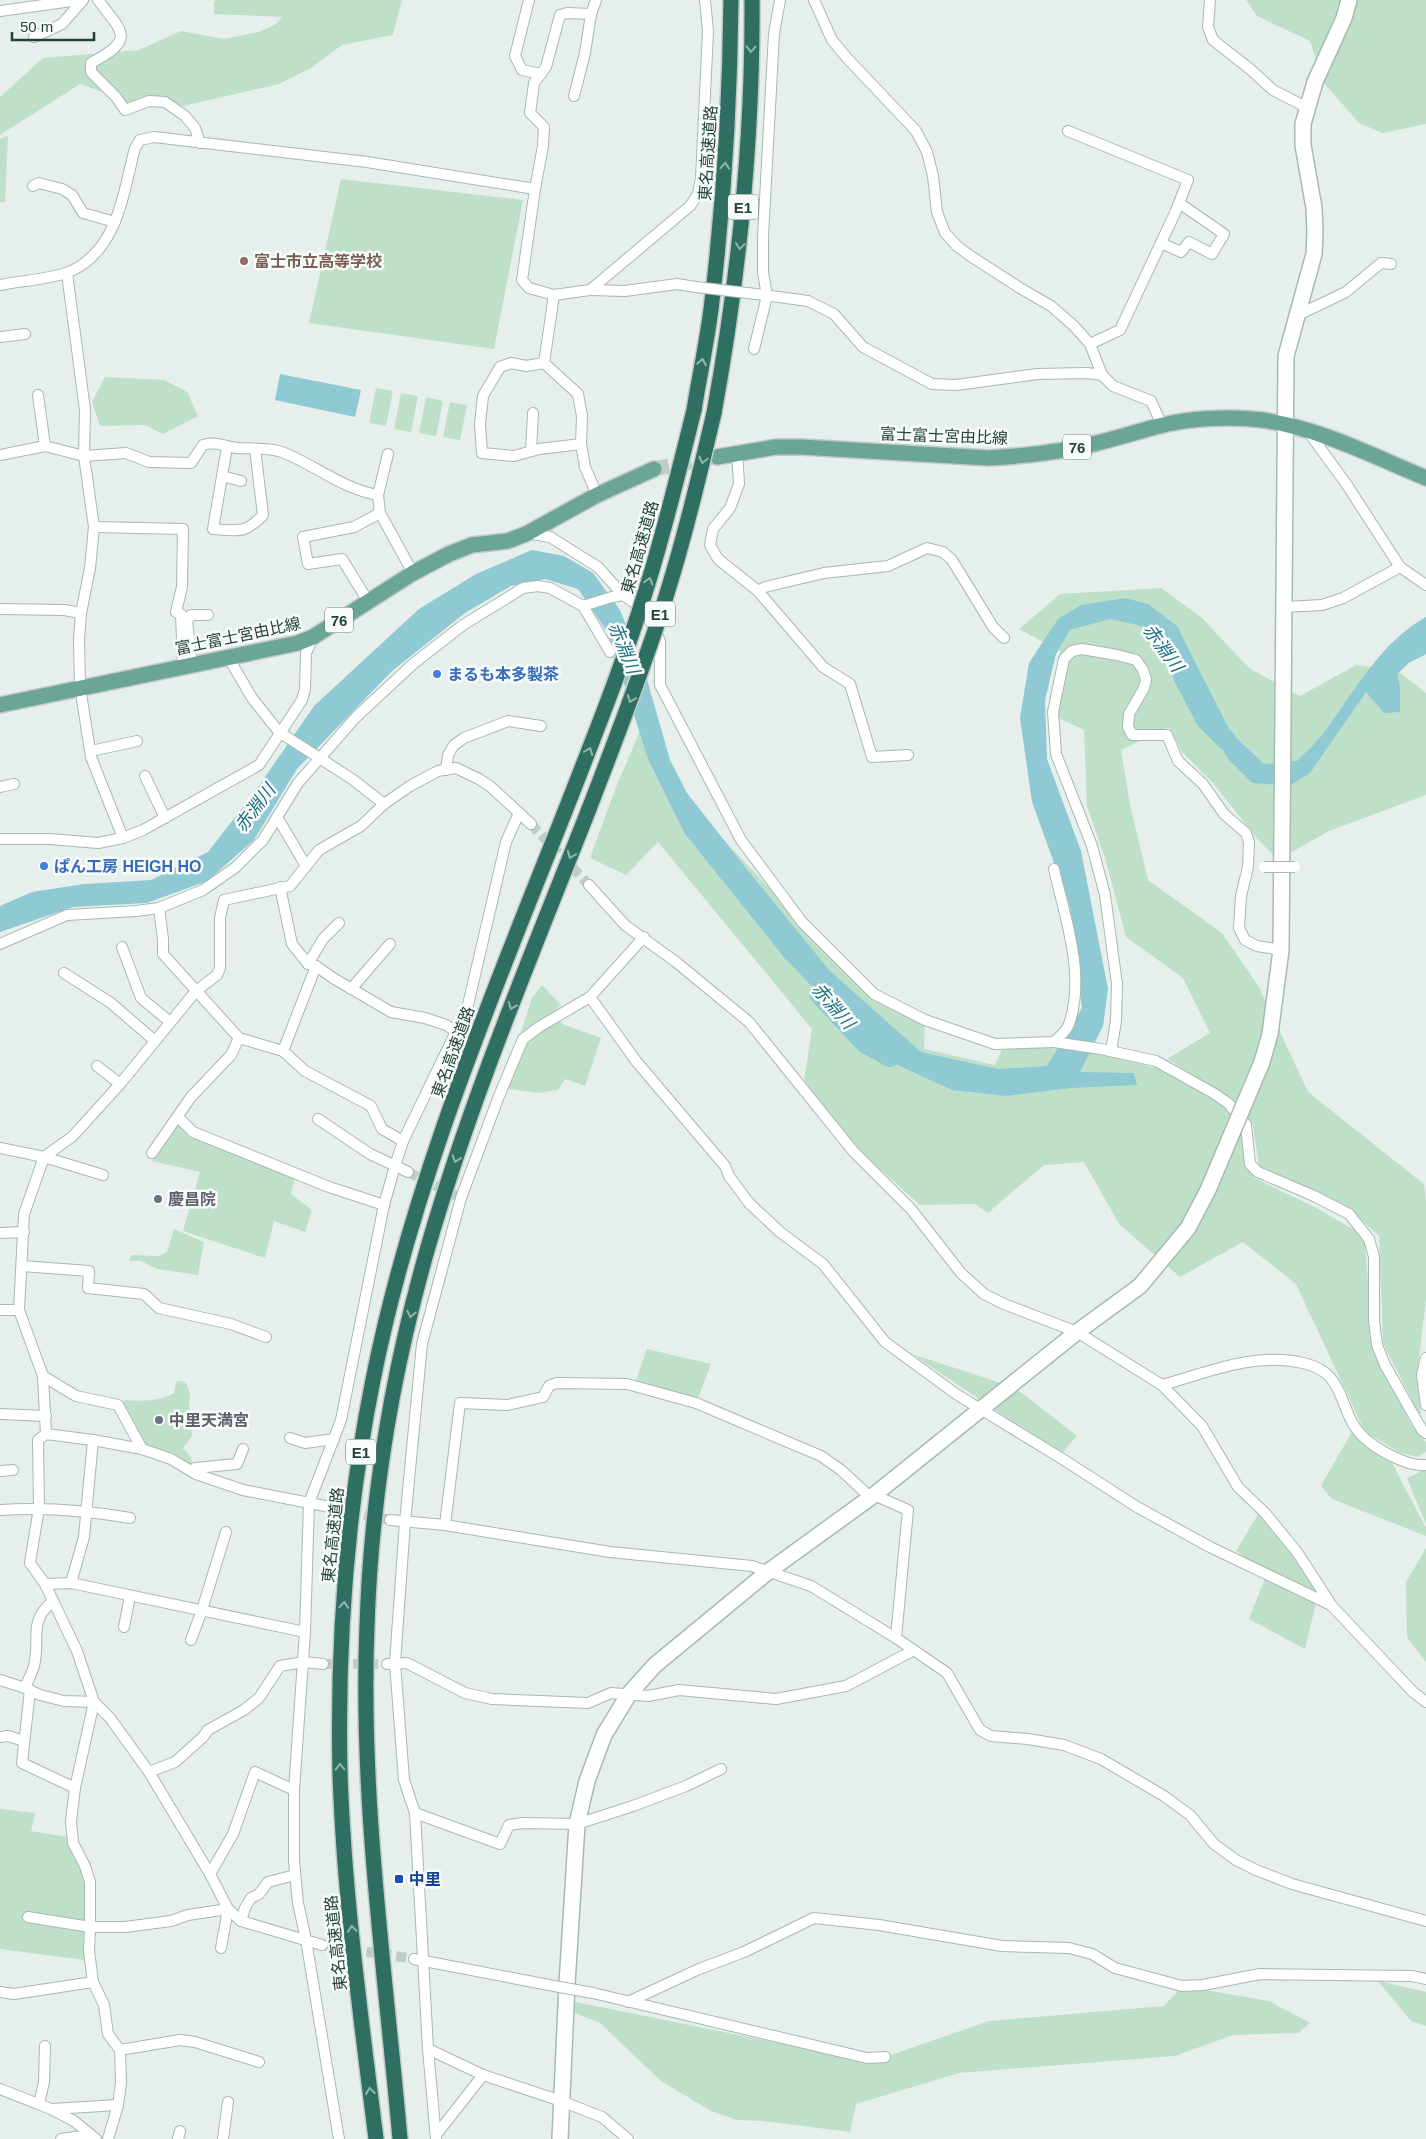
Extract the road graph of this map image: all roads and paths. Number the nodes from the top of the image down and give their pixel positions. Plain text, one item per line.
1 (79, 0) edge
2 (83, 0) edge
3 (98, 0) edge
4 (529, 0) edge
5 (596, 0) edge
6 (705, 0) edge
7 (731, 0) edge
8 (752, 0) edge
9 (780, 0) edge
10 (814, 0) edge
11 (1210, 0) edge
12 (1348, 0) edge
13 (0, 11) edge
14 (591, 14) junction
15 (34, 37) dead end
16 (541, 74) junction
17 (574, 96) dead end
18 (1306, 107) junction
19 (1068, 131) dead end
20 (200, 143) junction
21 (33, 186) dead end
22 (535, 189) junction
23 (1179, 203) junction
24 (115, 222) junction
25 (1161, 243) junction
26 (1391, 264) dead end
27 (67, 272) junction
28 (0, 285) edge
29 (590, 290) junction
30 (554, 295) junction
31 (767, 296) junction
32 (1298, 315) junction
33 (25, 334) dead end
34 (0, 337) edge
35 (1090, 344) junction
36 (754, 349) dead end
37 (544, 363) junction
38 (1102, 375) junction
39 (38, 395) dead end
40 (533, 413) dead end
41 (1286, 424) junction
42 (1162, 425) junction
43 (1307, 429) junction
44 (581, 444) junction
45 (45, 446) junction
46 (227, 447) junction
47 (255, 450) junction
48 (532, 451) junction
49 (737, 452) junction
50 (388, 454) dead end
51 (0, 455) edge
52 (84, 456) junction
53 (717, 457) tunnel mouth
54 (654, 469) tunnel mouth
55 (222, 476) junction
56 (1426, 478) edge
57 (241, 481) dead end
58 (378, 495) junction
59 (597, 495) junction
60 (380, 513) junction
61 (94, 527) junction
62 (528, 533) junction
63 (1400, 567) junction
64 (413, 573) junction
65 (1426, 585) edge
66 (758, 591) junction
67 (623, 595) junction
68 (368, 601) junction
69 (583, 606) junction
70 (1285, 607) junction
71 (0, 609) edge
72 (81, 614) junction
73 (208, 615) dead end
74 (313, 637) junction
75 (1004, 638) dead end
76 (610, 652) dead end
77 (228, 656) junction
78 (188, 664) junction
79 (80, 688) junction
80 (0, 705) edge
81 (540, 726) dead end
82 (279, 732) junction
83 (137, 741) dead end
84 (90, 751) junction
85 (908, 755) dead end
86 (320, 758) junction
87 (446, 770) junction
88 (144, 776) dead end
89 (14, 784) dead end
90 (0, 787) edge
91 (384, 804) junction
92 (519, 813) junction
93 (277, 817) junction
94 (165, 818) junction
95 (531, 824) tunnel mouth
96 (123, 838) junction
97 (0, 839) edge
98 (306, 866) junction
99 (1248, 867) junction
100 (1295, 867) dead end
101 (1054, 869) dead end
102 (589, 885) tunnel mouth
103 (280, 887) junction
104 (159, 908) junction
105 (340, 923) dead end
106 (644, 937) junction
107 (0, 944) edge
108 (390, 944) dead end
109 (122, 948) dead end
110 (1281, 950) junction
111 (312, 965) junction
112 (64, 973) dead end
113 (351, 989) junction
114 (196, 991) junction
115 (590, 997) junction
116 (170, 1022) junction
117 (457, 1032) junction
118 (239, 1038) junction
119 (156, 1041) junction
120 (1054, 1042) junction
121 (1106, 1050) junction
122 (283, 1051) junction
123 (97, 1066) dead end
124 (120, 1084) junction
125 (178, 1117) junction
126 (318, 1119) dead end
127 (403, 1141) junction
128 (0, 1148) edge
129 (152, 1153) dead end
130 (44, 1157) junction
131 (395, 1166) junction
132 (408, 1172) tunnel mouth
133 (103, 1175) dead end
134 (384, 1205) junction
135 (24, 1232) junction
136 (0, 1233) edge
137 (22, 1266) junction
138 (0, 1310) edge
139 (20, 1310) junction
140 (1077, 1332) junction
141 (266, 1337) dead end
142 (1426, 1358) edge
143 (43, 1376) junction
144 (1162, 1384) junction
145 (1426, 1405) edge
146 (982, 1409) junction
147 (0, 1414) edge
148 (46, 1416) junction
149 (1426, 1433) edge
150 (46, 1434) junction
151 (290, 1438) dead end
152 (334, 1439) junction
153 (93, 1440) junction
154 (142, 1449) junction
155 (243, 1449) dead end
156 (1426, 1465) edge
157 (13, 1470) dead end
158 (0, 1471) edge
159 (193, 1472) junction
160 (872, 1496) junction
161 (309, 1503) junction
162 (39, 1508) junction
163 (335, 1508) tunnel mouth
164 (0, 1510) edge
165 (88, 1510) junction
166 (130, 1518) dead end
167 (390, 1520) tunnel mouth
168 (405, 1522) junction
169 (445, 1525) junction
170 (226, 1532) dead end
171 (769, 1571) junction
172 (71, 1583) junction
173 (45, 1584) junction
174 (130, 1596) junction
175 (53, 1601) junction
176 (1332, 1606) junction
177 (202, 1610) junction
178 (124, 1627) dead end
179 (306, 1632) junction
180 (896, 1638) junction
181 (191, 1640) dead end
182 (914, 1650) junction
183 (304, 1662) junction
184 (391, 1663) junction
185 (323, 1664) tunnel mouth
186 (0, 1680) edge
187 (27, 1689) junction
188 (629, 1694) junction
189 (94, 1702) junction
190 (1426, 1702) edge
191 (0, 1737) edge
192 (24, 1741) junction
193 (721, 1769) dead end
194 (149, 1772) junction
195 (74, 1788) junction
196 (294, 1790) junction
197 (415, 1813) junction
198 (577, 1824) junction
199 (210, 1874) junction
200 (295, 1875) junction
201 (228, 1909) junction
202 (28, 1917) dead end
203 (241, 1920) junction
204 (1426, 1920) edge
205 (90, 1927) junction
206 (306, 1940) junction
207 (322, 1945) tunnel mouth
208 (221, 1948) dead end
209 (419, 1960) junction
210 (1426, 1979) edge
211 (93, 1982) junction
212 (0, 1992) edge
213 (628, 2002) junction
214 (45, 2046) dead end
215 (428, 2049) junction
216 (120, 2050) junction
217 (885, 2057) dead end
218 (259, 2062) dead end
219 (483, 2076) junction
220 (0, 2089) edge
221 (561, 2101) junction
222 (228, 2102) dead end
223 (39, 2104) junction
224 (118, 2105) junction
225 (51, 2109) junction
226 (93, 2137) edge
227 (436, 2137) edge
228 (61, 2139) edge
229 (108, 2139) edge
230 (223, 2139) edge
231 (339, 2139) edge
232 (376, 2139) edge
233 (400, 2139) edge
234 (560, 2139) edge
235 (628, 2139) edge

1 - 13 street
2 - 15 street
3 - 20 street
4 - 16 street
5 - 14 street
6 - 29 street
232 -> 7 highway, 東名高速道路 / E1, bridge
8 -> 233 highway, E1, bridge
9 - 31 street
10 - 35 street
11 - 18 street
12 - 18 street
14 - 16 street
14 - 17 street
16 - 22 street
18 - 32 street
19 - 23 street
20 - 22 street
20 - 24 street
21 - 24 street
22 - 30 street
23 - 25 street
23 - 25 street
24 - 27 street
25 - 35 street
26 - 32 street
27 - 28 street
27 - 52 street
29 - 30 street
29 - 31 street, bridge
30 - 37 street
31 - 36 street
31 - 38 street
32 - 41 street
33 - 34 street
35 - 38 street
37 - 44 street
37 - 48 street
38 - 42 street
39 - 45 street
40 - 48 street
41 - 42 main road, 富士富士宮由比線 / 76
41 - 43 main road, 富士富士宮由比線 / 76
41 - 70 street
42 - 49 main road, 富士富士宮由比線 / 76
43 - 56 main road, 富士富士宮由比線 / 76
43 - 63 street
44 - 48 street
44 - 59 street
45 - 51 street
45 - 52 street
46 - 47 street
46 - 52 street
46 - 55 street
47 - 55 street
47 - 58 street
49 - 53 main road, 富士富士宮由比線 / 76
49 - 66 street
50 - 58 street
52 - 61 street
54 - 59 main road, 富士富士宮由比線 / 76
55 - 57 street
58 - 60 street
59 - 62 main road, 富士富士宮由比線 / 76
60 - 64 street
60 - 68 street
61 - 72 street
61 - 78 street
62 - 64 main road, 富士富士宮由比線 / 76
62 - 67 street
63 - 65 street
63 - 70 street
64 - 68 main road, 富士富士宮由比線 / 76
66 - 75 street
66 - 85 street
67 - 69 street
67 - 120 street
68 - 74 main road, 富士富士宮由比線 / 76
69 - 76 street
69 - 86 street
70 - 110 street
71 - 72 street
72 - 79 street
73 - 78 street
74 - 77 main road, 富士富士宮由比線 / 76
74 - 82 street
77 - 78 main road, 富士富士宮由比線 / 76
77 - 82 street
78 - 79 main road, 富士富士宮由比線 / 76
79 - 80 main road, 富士富士宮由比線 / 76
79 - 84 street
81 - 87 street
82 - 86 street
82 - 94 street
83 - 84 street
84 - 96 street
86 - 91 street
86 - 93 street
87 - 91 street
87 - 92 street
88 - 94 street
89 - 90 street
91 - 98 street
92 - 95 street
92 - 117 street
93 - 98 street
93 - 104 street
94 - 96 street
96 - 97 street
98 - 103 street
99 - 100 street, bridge
99 - 110 street
99 - 121 street
101 - 120 street
102 - 106 street
103 - 111 street
103 - 114 street
104 - 107 street
104 - 114 street
105 - 111 street
106 - 115 street
106 - 140 street
108 - 113 street
109 - 116 street
110 - 140 street, bridge
111 - 113 street
111 - 122 street
112 - 119 street
113 - 117 street
114 - 116 street
114 - 118 street
115 - 146 street
115 - 168 street
116 - 119 street
117 - 127 street
118 - 122 street
118 - 125 street
119 - 124 street
120 - 121 street
121 - 149 street
122 - 127 street
123 - 124 street
124 - 130 street
125 - 129 street
125 - 134 street
126 - 131 street
127 - 131 street
128 - 130 street
130 - 133 street
130 - 135 street
131 - 132 street
131 - 134 street
134 - 152 street
135 - 136 street
135 - 137 street
137 - 139 street
137 - 141 street
138 - 139 street
139 - 143 street
140 - 144 street
140 - 146 street
142 - 145 street
143 - 148 street
143 - 154 street
144 - 156 street
144 - 176 street
146 - 160 street
146 - 176 street
147 - 148 street
148 - 150 street
150 - 153 street
150 - 162 street
151 - 152 street
152 - 161 street
153 - 154 street
153 - 165 street
154 - 159 street
155 - 159 street
157 - 158 street
159 - 161 street
160 - 169 street
160 - 171 street
160 - 180 street
161 - 163 street
161 - 179 street
162 - 164 street
162 - 165 street
162 - 173 street
165 - 166 street
165 - 172 street
167 - 168 street
168 - 169 street
168 - 184 street
169 - 171 street
170 - 177 street
171 - 180 street
171 - 188 street
172 - 173 street
172 - 174 street
173 - 175 street
174 - 177 street
174 - 178 street
175 - 187 street
175 - 189 street
176 - 190 street
177 - 179 street
177 - 181 street
179 - 183 street
180 - 182 street
182 - 188 street
182 - 204 street
183 - 185 street
183 - 194 street
183 - 196 street
184 - 188 street
184 - 197 street
186 - 187 street
187 - 189 street
187 - 192 street
188 - 198 street
189 - 194 street
189 - 195 street
191 - 192 street
192 - 195 street
193 - 198 street
194 - 199 street
195 - 205 street
196 - 199 street
196 - 200 street
197 - 198 street
197 - 209 street
198 - 221 street
199 - 201 street
200 - 203 street
200 - 206 street
201 - 203 street
201 - 205 street
201 - 208 street
202 - 205 street
203 - 206 street
205 - 211 street
206 - 207 street
206 - 231 street
209 - 213 street, bridge
209 - 215 street
210 - 213 street
211 - 212 street
211 - 216 street
213 - 217 street
214 - 223 street
215 - 219 street
215 - 227 street
216 - 218 street
216 - 224 street
219 - 221 street
219 - 227 street
220 - 223 street
221 - 234 street
221 - 235 street
222 - 230 street
223 - 225 street
224 - 225 street
224 - 229 street
225 - 226 street
226 - 228 street

